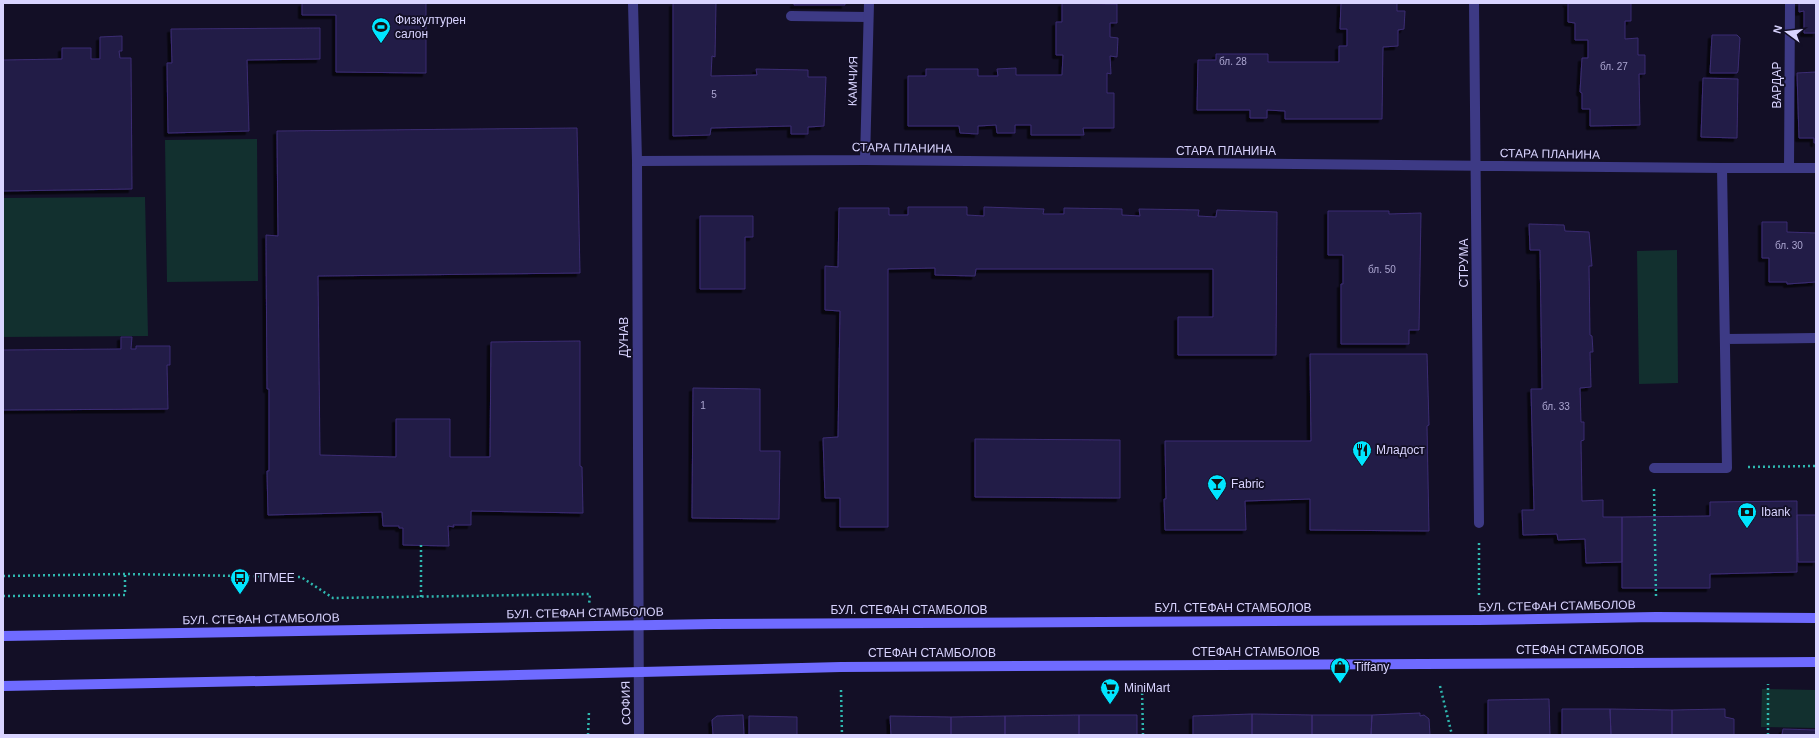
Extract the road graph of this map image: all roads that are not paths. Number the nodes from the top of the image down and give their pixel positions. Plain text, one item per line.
1 (633, 3) edge
2 (869, 3) edge
3 (1474, 3) edge
4 (1790, 3) edge
5 (791, 16) dead end
6 (868, 17) junction
7 (865, 160) junction
8 (637, 161) junction
9 (1476, 166) junction
10 (1722, 168) junction
11 (1789, 168) junction
12 (1816, 168) edge
13 (1816, 338) edge
14 (1726, 339) junction
15 (1654, 468) road end
16 (1479, 523) road end
17 (1816, 618) edge
18 (638, 626) junction
19 (3, 636) edge
20 (1816, 662) edge
21 (638, 671) junction
22 (3, 686) edge
23 (639, 735) edge

1 - 8 street, ДУНАВ
2 - 6 street, КАМЧИЯ
3 - 9 street, СТРУМА
4 - 11 street, ВАРДАР
5 - 6 street
6 - 7 street, КАМЧИЯ
7 - 8 street, СТАРА ПЛАНИНА
7 - 9 street, СТАРА ПЛАНИНА
8 - 18 street, ДУНАВ
9 - 10 street, СТАРА ПЛАНИНА
9 - 16 street, СТРУМА
10 - 11 street, СТАРА ПЛАНИНА
10 - 14 street
11 - 12 street, СТАРА ПЛАНИНА
13 - 14 street
14 - 15 street
17 - 18 main road, БУЛ. СТЕФАН СТАМБОЛОВ
18 - 19 main road, БУЛ. СТЕФАН СТАМБОЛОВ
18 - 21 street, ДУНАВ
20 - 21 main road, СТЕФАН СТАМБОЛОВ
21 - 22 main road
21 - 23 street, СОФИЯ

